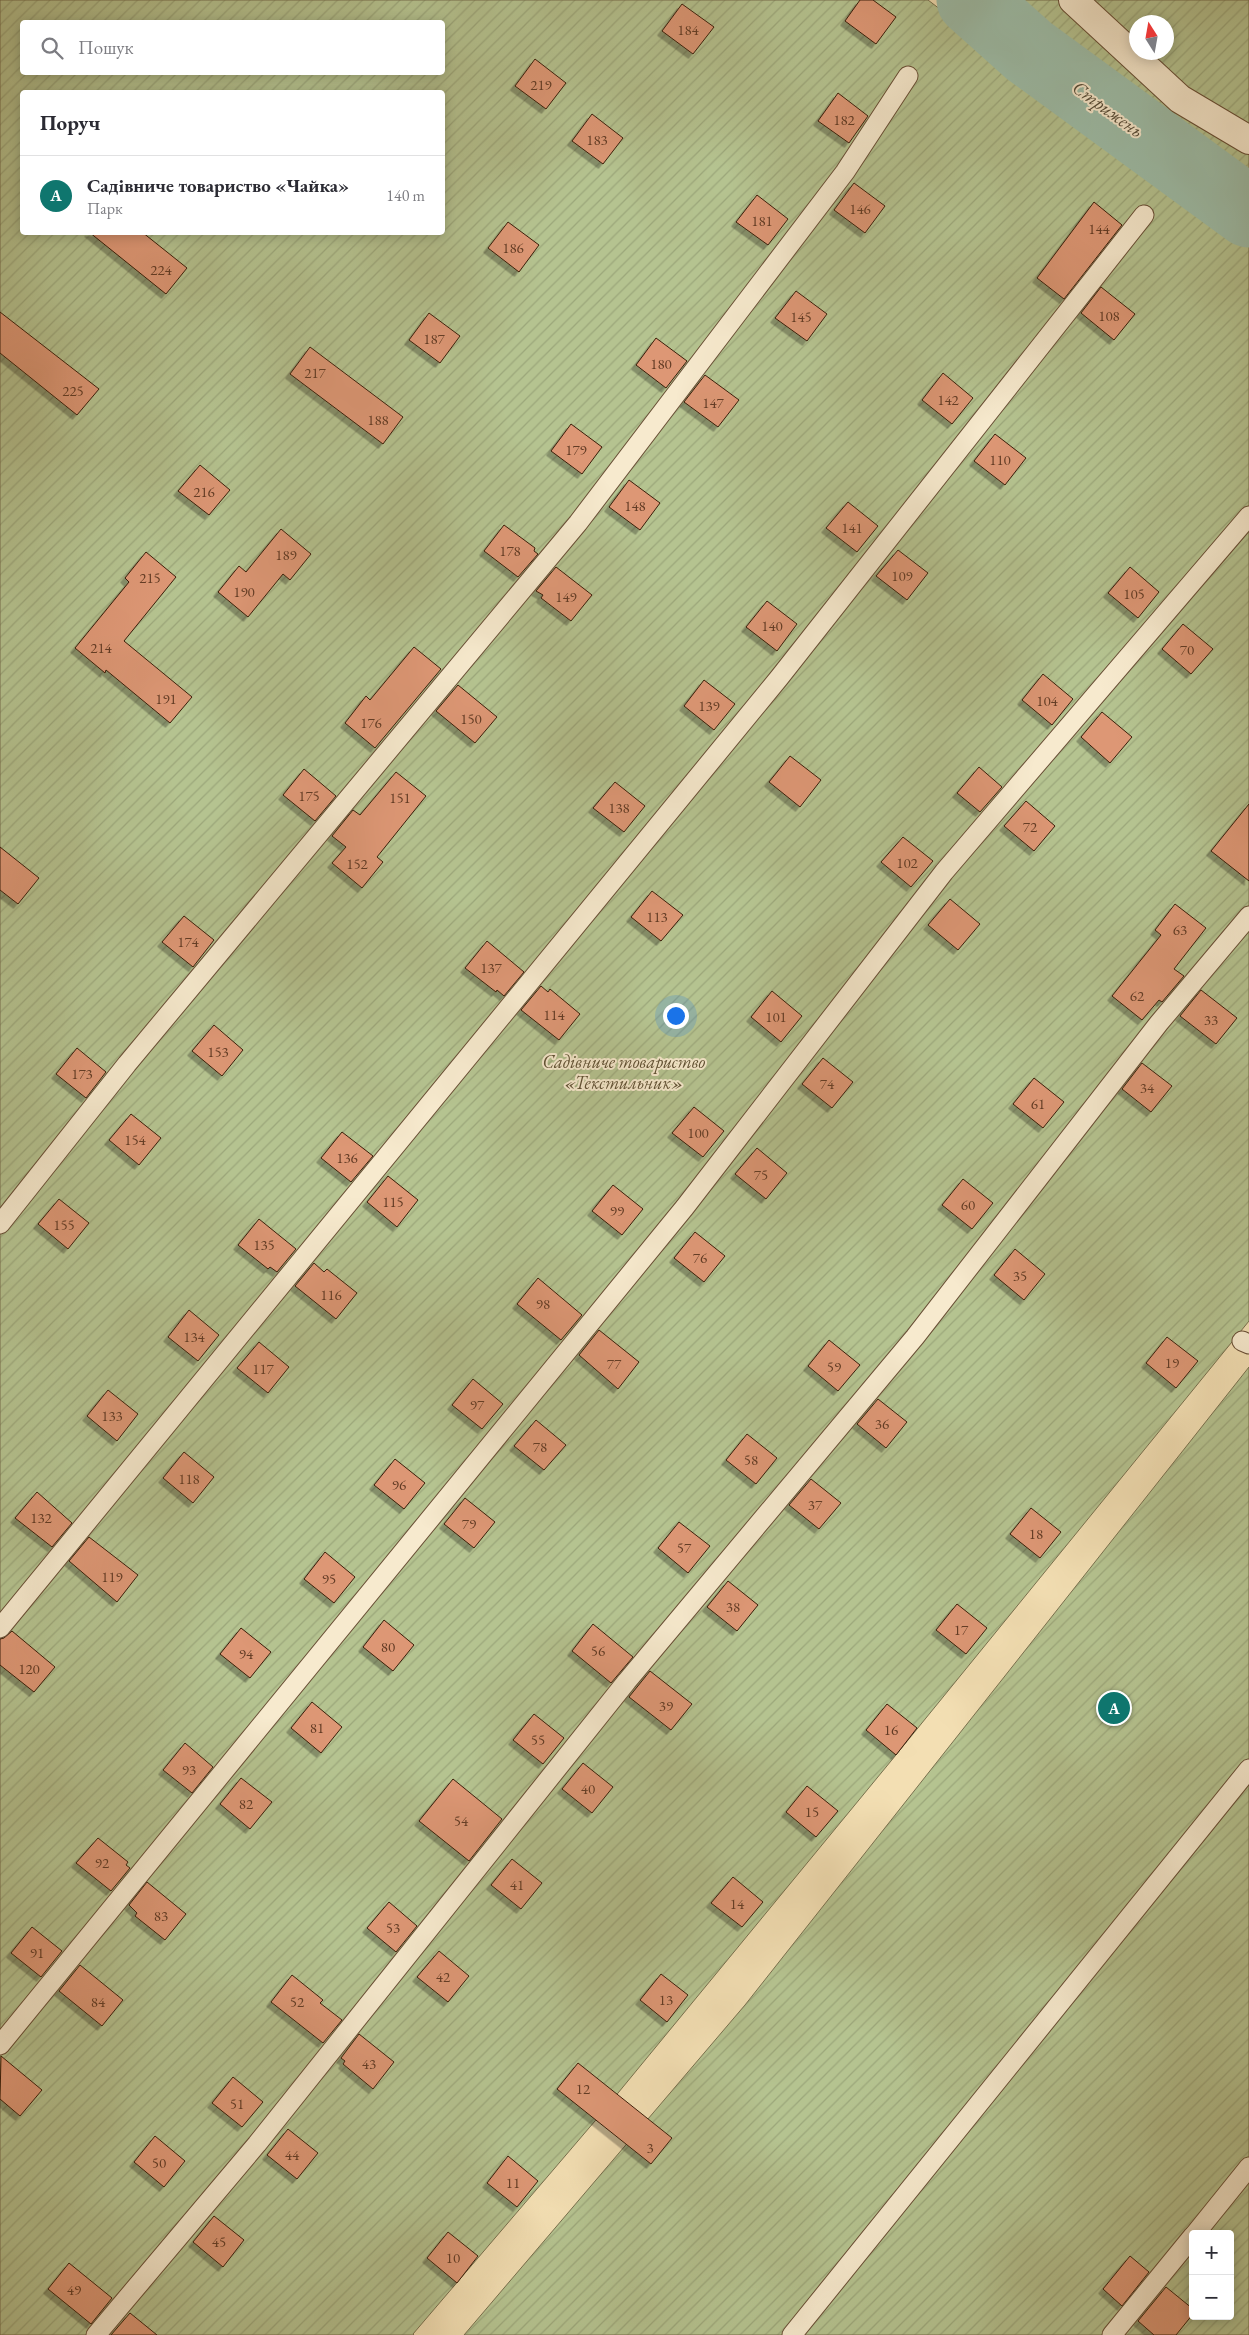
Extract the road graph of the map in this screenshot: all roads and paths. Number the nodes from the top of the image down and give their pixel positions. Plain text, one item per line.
1 (1073, 0) edge
2 (908, 76) dead end
3 (1249, 140) edge
4 (1144, 215) dead end
5 (1249, 516) edge
6 (1249, 916) edge
7 (0, 1224) edge
8 (0, 1628) edge
9 (1249, 1769) edge
10 (0, 2045) edge
11 (1249, 2167) edge
12 (1198, 2230) edge
13 (1189, 2241) edge
14 (96, 2335) edge
15 (792, 2335) edge
16 (1112, 2335) edge

1 - 3 street
2 - 7 lane
4 - 8 lane
5 - 10 lane
6 - 14 lane
9 - 15 lane
11 - 12 lane
13 - 16 lane

